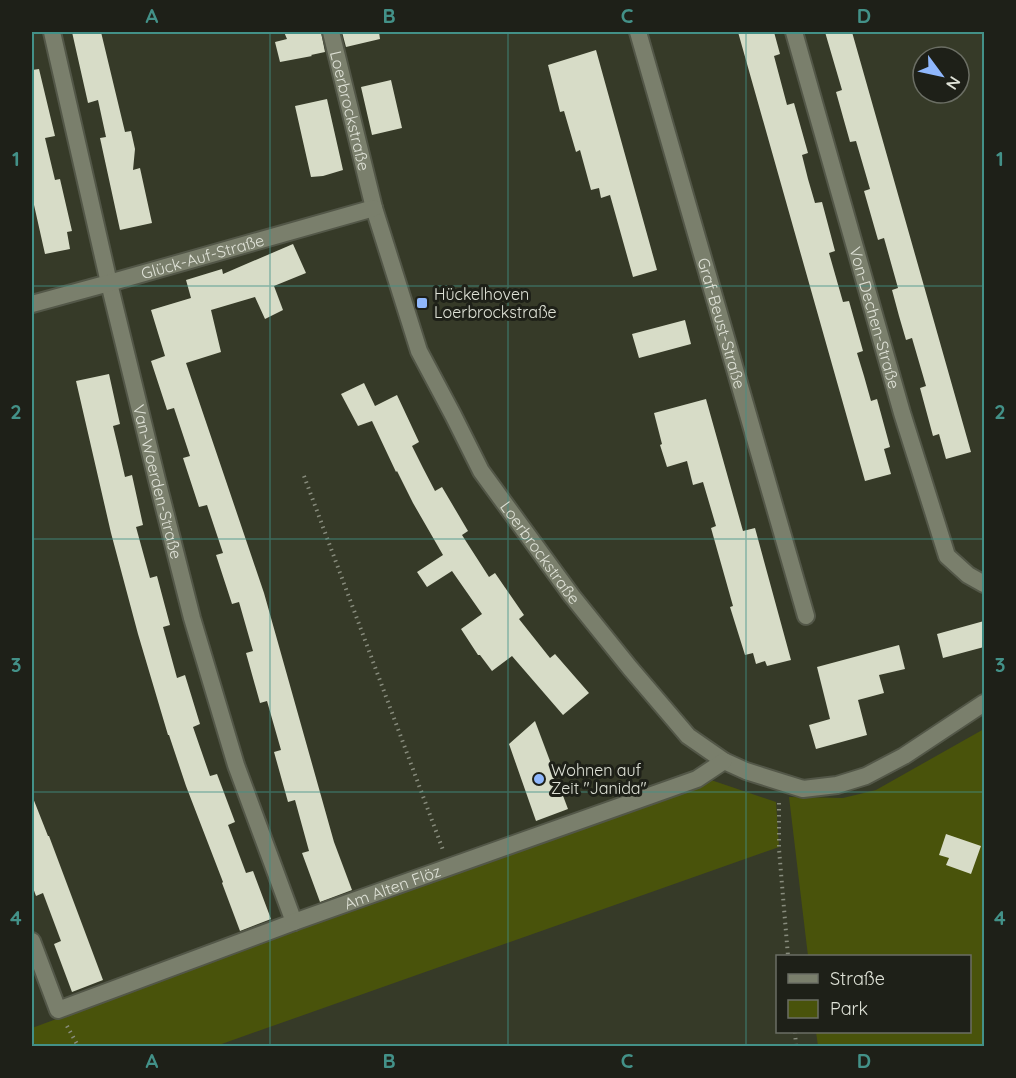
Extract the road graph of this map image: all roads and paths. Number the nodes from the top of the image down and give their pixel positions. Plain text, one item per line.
1 (52, 32) edge
2 (331, 32) edge
3 (638, 32) edge
4 (794, 32) edge
5 (374, 208) junction
6 (109, 283) junction
7 (32, 304) edge
8 (304, 476) dead end
9 (984, 584) edge
10 (806, 616) dead end
11 (984, 704) edge
12 (724, 760) junction
13 (779, 781) junction
14 (449, 867) junction
15 (294, 922) junction
16 (32, 941) edge
17 (788, 955) edge

1 - 6 street, Van-Woerden-Straße
2 - 5 street, Loerbrockstraße
3 - 10 street, Graf-Beust-Straße
4 - 9 street, Von-Dechen-Straße
5 - 6 street, Glück-Auf-Straße
5 - 12 street, Loerbrockstraße
6 - 7 street, Glück-Auf-Straße
6 - 15 street, Van-Woerden-Straße
8 - 14 path
11 - 13 street, Loerbrockstraße
12 - 13 street, Loerbrockstraße
12 - 14 street, Am Alten Flöz
13 - 17 path
14 - 15 street, Am Alten Flöz
15 - 16 street, Am Alten Flöz

